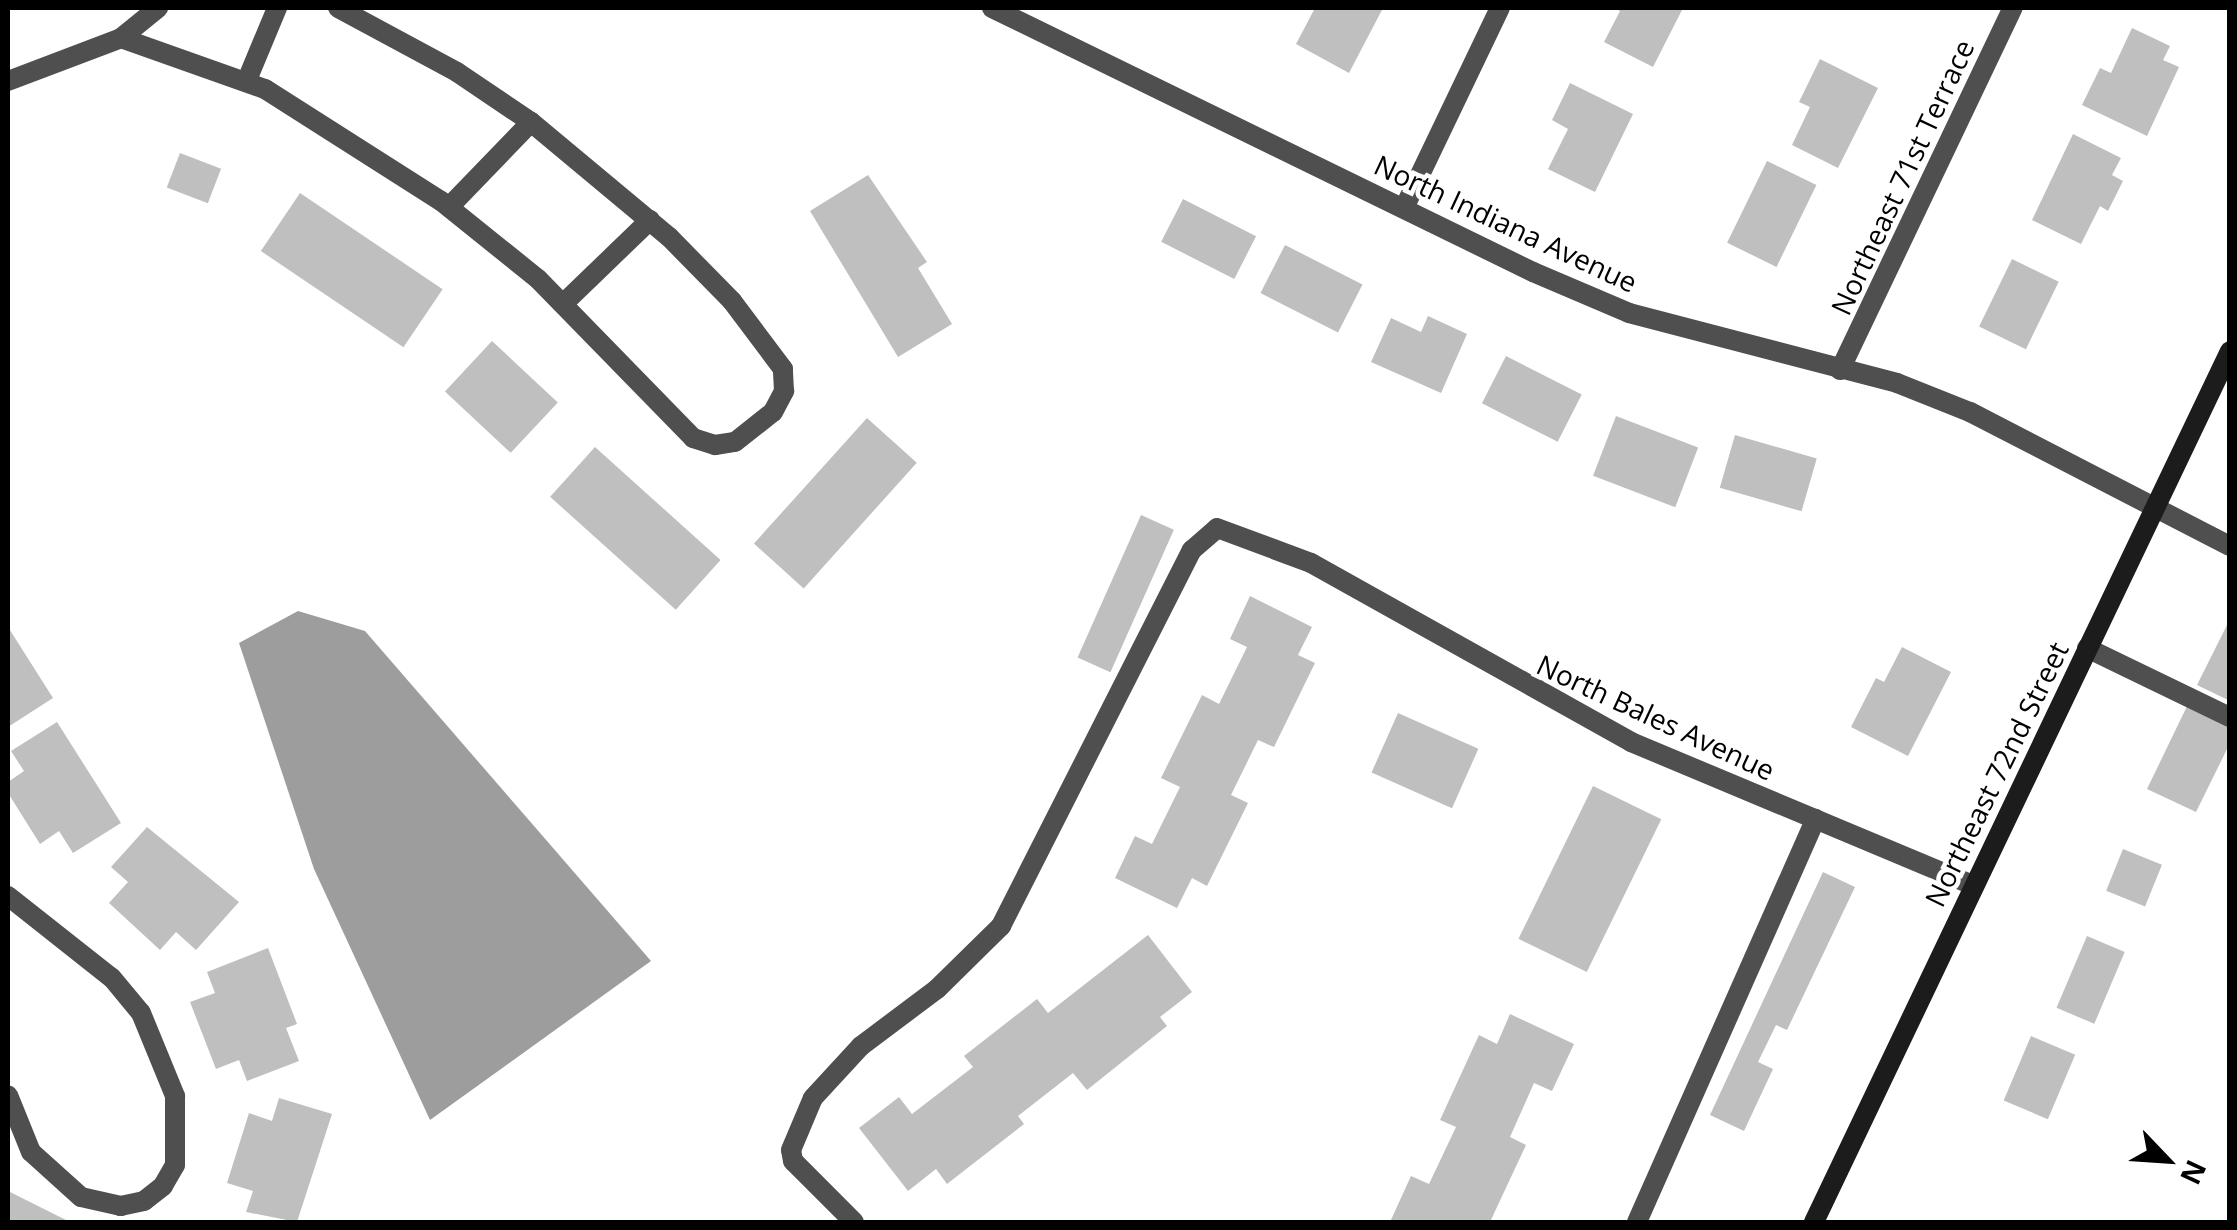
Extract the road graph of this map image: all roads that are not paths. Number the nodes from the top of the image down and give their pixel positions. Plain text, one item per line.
1 (158, 8) edge
2 (276, 8) edge
3 (338, 8) edge
4 (992, 8) edge
5 (1500, 8) edge
6 (2013, 8) edge
7 (121, 38) junction
8 (247, 80) junction
9 (8, 81) edge
10 (532, 122) junction
11 (1406, 204) junction
12 (448, 207) junction
13 (650, 220) junction
14 (564, 304) junction
15 (2230, 351) edge
16 (1840, 370) junction
17 (2155, 506) junction
18 (2230, 546) edge
19 (2087, 648) junction
20 (2230, 716) edge
21 (1816, 819) junction
22 (1973, 885) junction
23 (8, 896) edge
24 (8, 1096) edge
25 (854, 1222) edge
26 (1637, 1222) edge
27 (1814, 1222) edge

1 - 7 street
2 - 8 street
3 - 10 street
4 - 11 street, North Indiana Avenue
5 - 11 street
6 - 16 street, Northeast 71st Terrace
7 - 8 street
7 - 9 street
8 - 12 street
10 - 12 street
10 - 13 street
11 - 16 street, North Indiana Avenue
12 - 14 street
13 - 14 street
13 - 14 street
15 - 17 main road, Northeast 72nd Street
16 - 17 street, North Indiana Avenue
17 - 18 street, North Indiana Avenue
17 - 19 main road, Northeast 72nd Street
19 - 20 street
19 - 22 main road, Northeast 72nd Street
21 - 22 street, North Bales Avenue
21 - 25 street, North Bales Avenue
21 - 26 street
22 - 27 main road, Northeast 72nd Street
23 - 24 street

